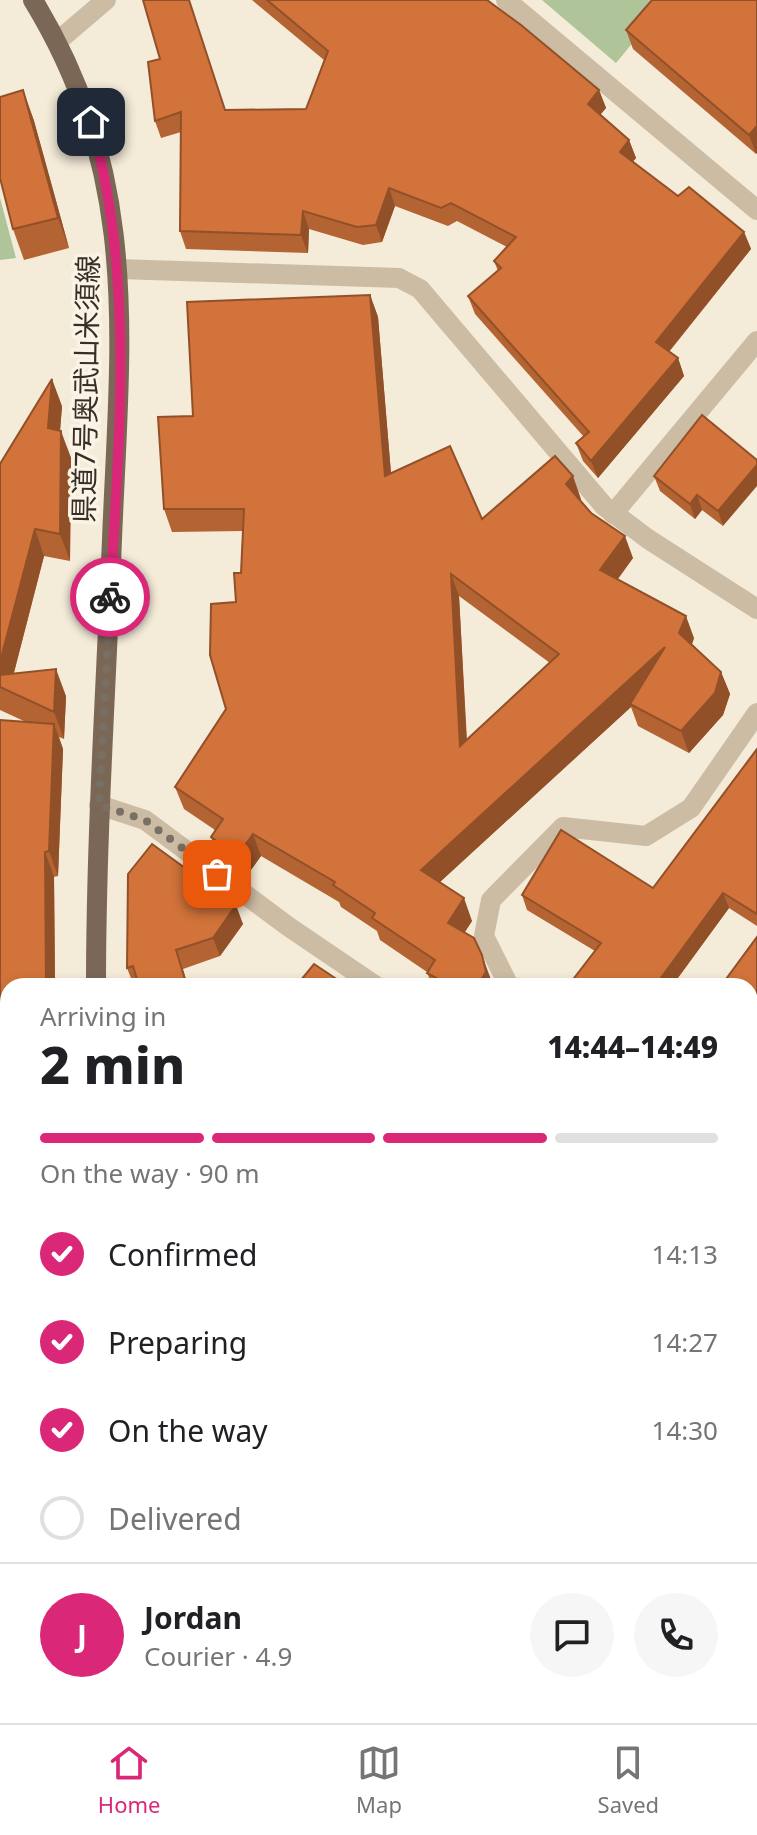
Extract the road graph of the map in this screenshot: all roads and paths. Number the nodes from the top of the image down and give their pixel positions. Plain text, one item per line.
1 (33, 0) edge
2 (106, 0) edge
3 (506, 0) edge
4 (58, 41) junction
5 (757, 210) edge
6 (119, 269) junction
7 (757, 341) edge
8 (613, 514) junction
9 (757, 609) edge
10 (757, 713) edge
11 (99, 805) junction
12 (96, 978) edge
13 (364, 978) edge
14 (505, 978) edge

1 - 4 main road, 県道7号奥武山米須線
2 - 4 street
3 - 5 street
4 - 6 main road, 県道7号奥武山米須線
6 - 8 street
6 - 11 main road, 県道7号奥武山米須線
7 - 8 street
8 - 9 street
10 - 14 street
11 - 12 main road, 県道7号奥武山米須線
11 - 13 street

